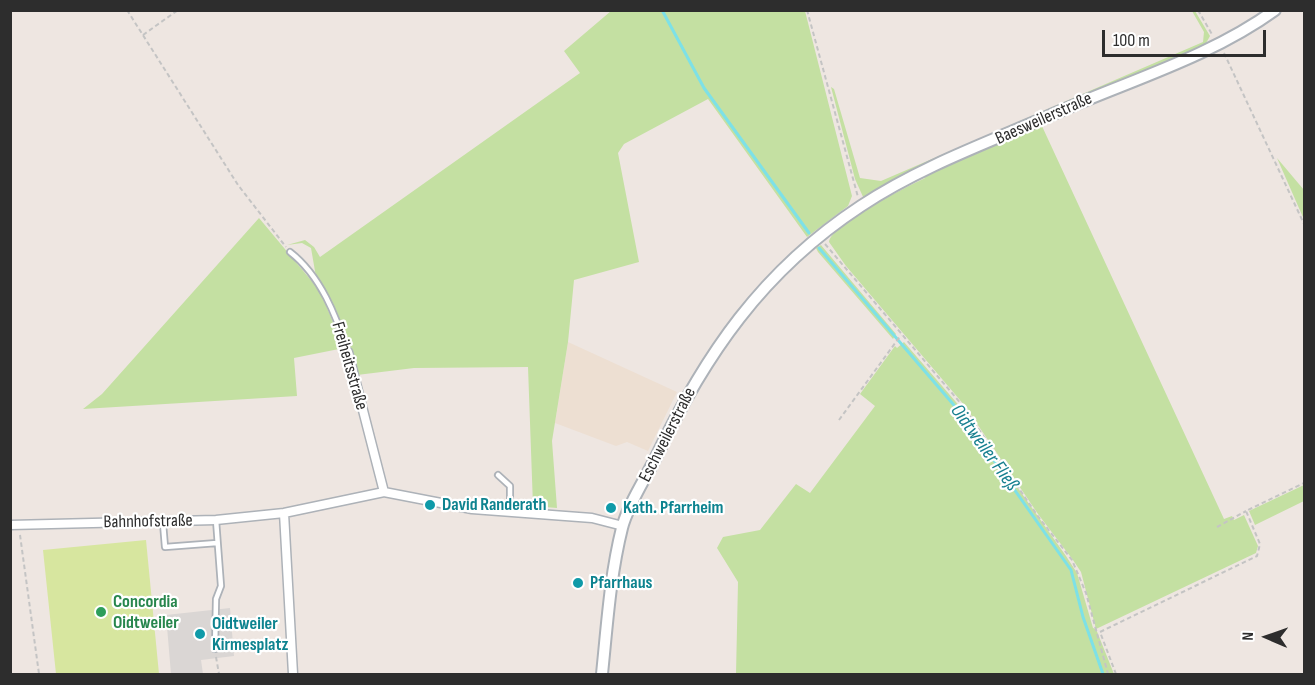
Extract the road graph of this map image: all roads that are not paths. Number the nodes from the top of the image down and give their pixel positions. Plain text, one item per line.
1 (1275, 10) edge
2 (819, 238) joint
3 (290, 252) road end
4 (348, 352) joint
5 (498, 475) dead end
6 (384, 492) junction
7 (510, 511) junction
8 (284, 513) junction
9 (216, 520) junction
10 (163, 523) junction
11 (15, 525) edge
12 (623, 526) junction
13 (217, 543) junction
14 (215, 649) road end
15 (293, 675) edge
16 (602, 675) edge

1 - 2 street, Baesweilerstraße
2 - 12 street, Eschweilerstraße
3 - 4 lane, Freiheitsstraße
4 - 6 street, Freiheitsstraße
5 - 7 lane
6 - 7 street, Bahnhofstraße
6 - 8 street, Bahnhofstraße
7 - 12 street, Bahnhofstraße
8 - 9 street, Bahnhofstraße
8 - 15 street
9 - 10 street, Bahnhofstraße
9 - 13 lane
10 - 11 street, Bahnhofstraße
10 - 13 lane
12 - 16 street, Eschweilerstraße
13 - 14 lane

